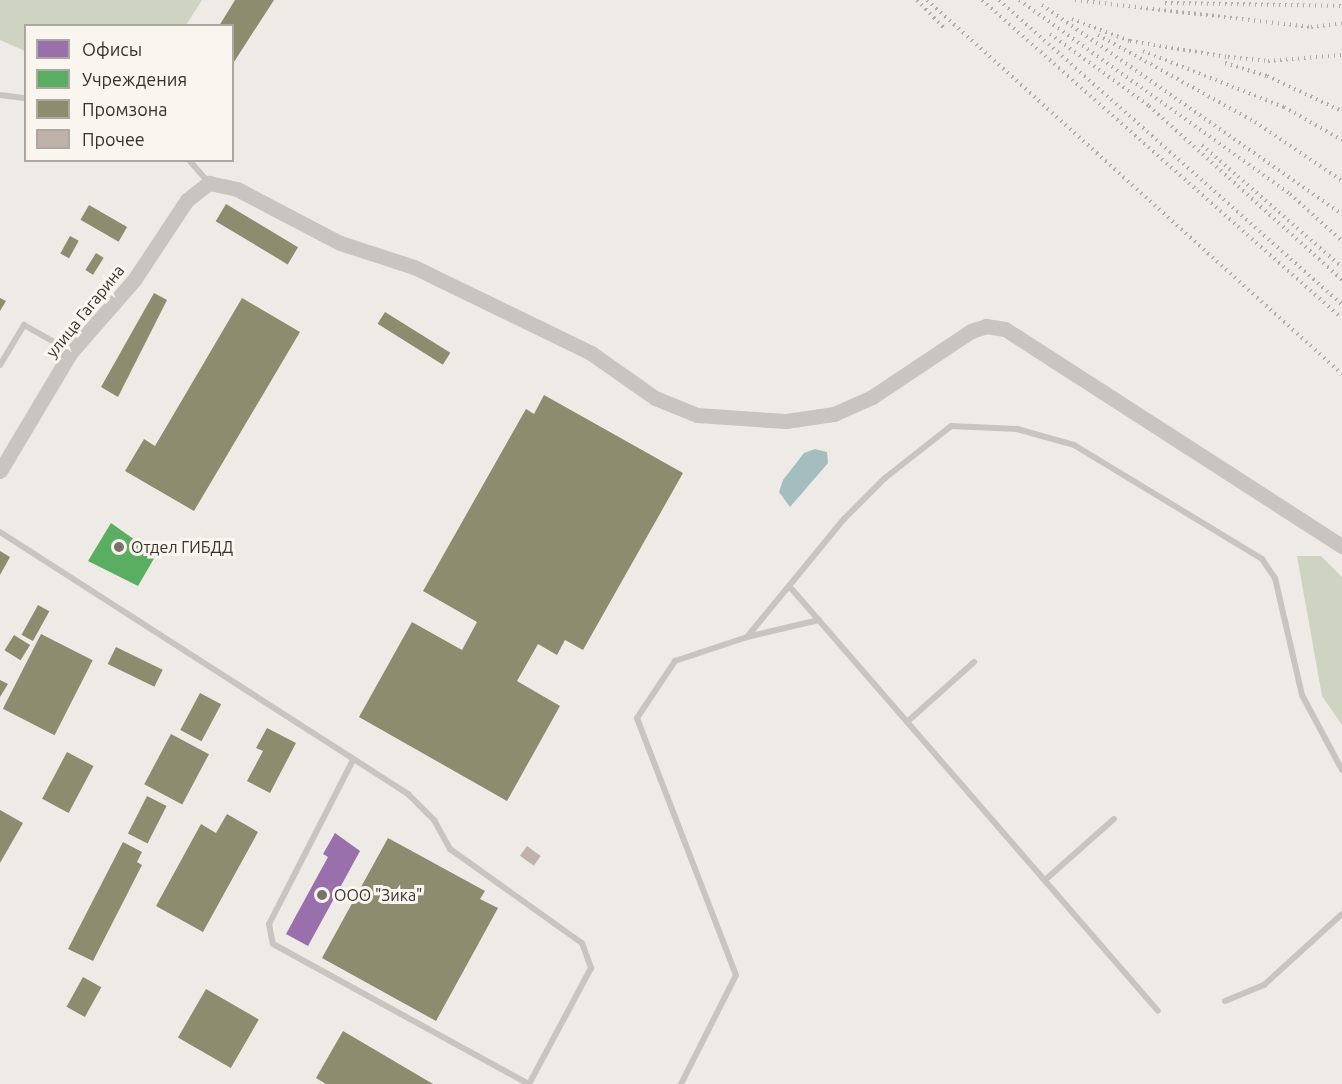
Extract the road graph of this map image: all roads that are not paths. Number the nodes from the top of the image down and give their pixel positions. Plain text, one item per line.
1 (0, 95) edge
2 (24, 98) edge
3 (191, 162) edge
4 (209, 183) junction
5 (70, 352) junction
6 (0, 365) edge
7 (0, 471) edge
8 (0, 532) edge
9 (1342, 546) edge
10 (790, 587) junction
11 (819, 620) junction
12 (747, 637) junction
13 (974, 662) dead end
14 (907, 722) junction
15 (353, 760) junction
16 (1342, 770) edge
17 (1114, 819) dead end
18 (1045, 880) junction
19 (1342, 914) edge
20 (1225, 1001) dead end
21 (1158, 1011) dead end
22 (529, 1084) edge
23 (681, 1084) edge

1 - 2 lane
3 - 4 lane
4 - 5 street, улица Гагарина
4 - 9 street
5 - 6 lane
5 - 7 street, улица Гагарина
8 - 15 lane
10 - 11 lane
10 - 12 lane
10 - 16 lane
11 - 12 lane
11 - 14 lane
12 - 23 lane
13 - 14 lane
14 - 18 lane
15 - 22 lane
15 - 22 lane
17 - 18 lane
18 - 21 lane
19 - 20 lane

